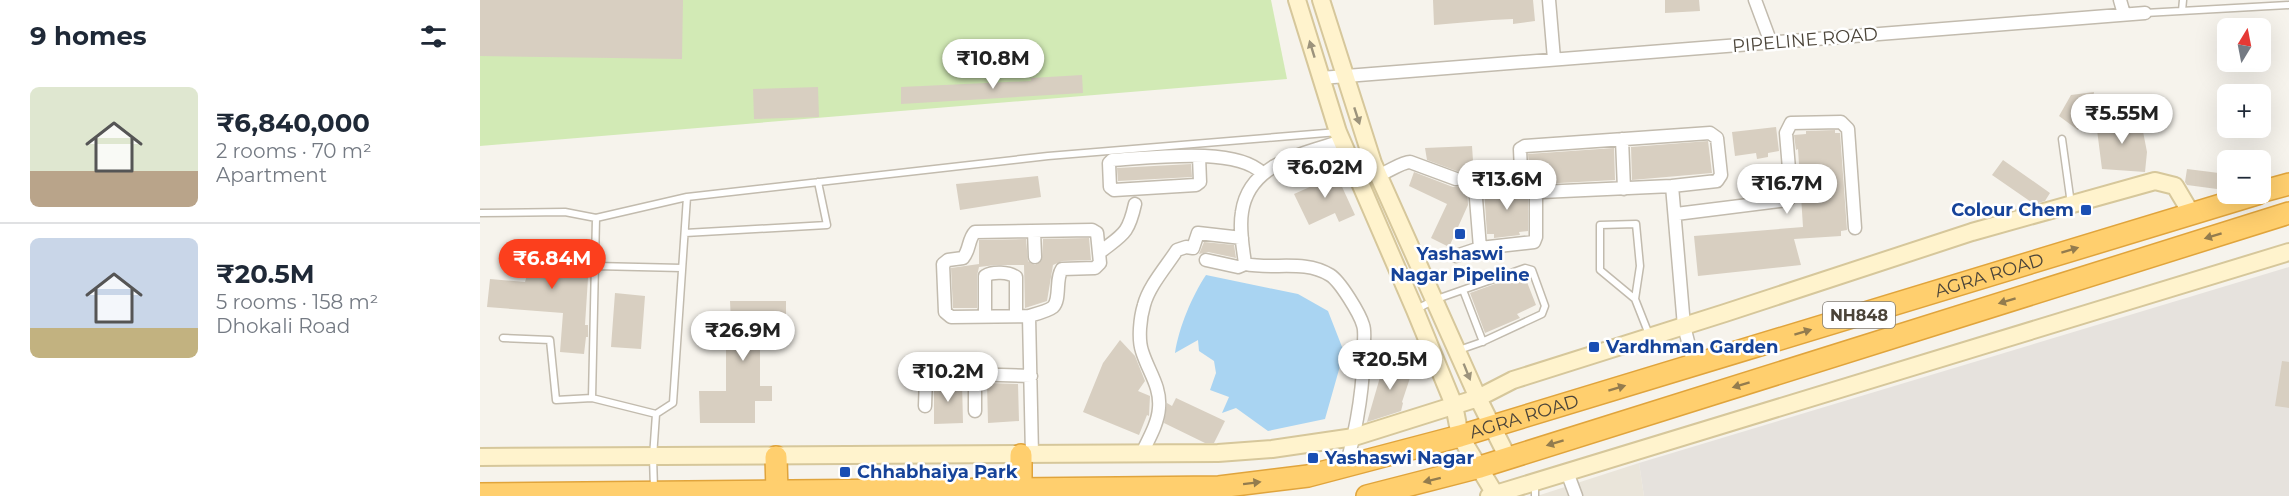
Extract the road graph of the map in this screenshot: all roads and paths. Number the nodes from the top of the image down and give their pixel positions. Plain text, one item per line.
1 (1297, 0) edge
2 (1321, 0) edge
3 (1549, 0) edge
4 (1755, 0) edge
5 (2120, 0) edge
6 (2183, 0) edge
7 (2232, 0) edge
8 (2249, 0) edge
9 (2289, 5) edge
10 (2249, 8) junction
11 (2233, 9) junction
12 (2182, 11) junction
13 (2145, 13) joint
14 (2124, 14) junction
15 (1771, 43) junction
16 (1554, 59) junction
17 (1344, 75) junction
18 (1321, 78) junction
19 (1340, 137) junction
20 (1622, 139) junction
21 (2062, 139) dead end
22 (1199, 156) junction
23 (1262, 173) junction
24 (1379, 175) junction
25 (1456, 179) dead end
26 (819, 182) junction
27 (2289, 184) edge
28 (1672, 186) junction
29 (1624, 189) junction
30 (2271, 189) edge
31 (687, 197) junction
32 (1135, 204) dead end
33 (2071, 204) junction
34 (2223, 204) edge
35 (2235, 204) edge
36 (1392, 205) junction
37 (1371, 211) junction
38 (480, 213) edge
39 (2191, 213) junction
40 (2289, 213) edge
41 (1676, 214) junction
42 (596, 218) junction
43 (2243, 227) junction
44 (1855, 228) dead end
45 (1034, 231) junction
46 (685, 234) junction
47 (1242, 238) junction
48 (1480, 248) junction
49 (1099, 252) junction
50 (2289, 252) edge
51 (1456, 256) dead end
52 (1035, 257) dead end
53 (1206, 260) dead end
54 (1245, 264) junction
55 (595, 266) junction
56 (682, 267) junction
57 (1463, 290) junction
58 (1635, 298) junction
59 (1434, 300) junction
60 (1415, 310) junction
61 (985, 316) junction
62 (1016, 316) junction
63 (1029, 316) junction
64 (1683, 326) junction
65 (1650, 337) junction
66 (503, 338) dead end
67 (1483, 342) junction
68 (1458, 350) junction
69 (1694, 365) junction
70 (975, 374) junction
71 (1031, 376) junction
72 (592, 398) junction
73 (1478, 398) junction
74 (1454, 405) junction
75 (925, 406) dead end
76 (975, 411) dead end
77 (656, 414) junction
78 (1491, 426) junction
79 (1460, 436) junction
80 (1354, 437) junction
81 (1027, 455) junction
82 (1141, 455) junction
83 (653, 457) junction
84 (776, 457) junction
85 (480, 458) edge
86 (1508, 458) junction
87 (1346, 466) junction
88 (1480, 467) junction
89 (1567, 472) junction
90 (1022, 489) junction
91 (1535, 489) edge
92 (777, 491) junction
93 (654, 492) junction
94 (480, 494) edge
95 (1492, 495) edge
96 (1367, 496) edge
97 (1576, 496) edge

18 -> 1 street
2 - 17 street
3 - 16 street
4 - 15 street
5 - 14 street
6 - 12 lane
7 - 11 lane
8 - 10 lane
9 - 10 lane, PIPELINE ROAD
10 - 11 lane, PIPELINE ROAD
11 - 12 lane, PIPELINE ROAD
12 - 13 lane, PIPELINE ROAD
13 - 14 street, PIPELINE ROAD
14 - 15 street, PIPELINE ROAD
15 - 16 street, PIPELINE ROAD
16 - 17 street, PIPELINE ROAD
17 - 18 street, PIPELINE ROAD
17 -> 24 street
18 - 19 street
19 - 23 street
19 - 26 lane
19 - 37 street
20 - 28 street
20 - 29 street
20 - 48 street
21 - 33 lane
22 - 22 street
22 - 23 street
23 - 47 street
24 - 25 street
24 - 36 street
26 - 31 lane
26 - 46 lane
27 - 30 highway, AGRA ROAD / NH848
28 - 29 street
28 - 41 street
29 - 48 street
31 - 42 lane
31 - 46 lane
32 - 49 street
33 - 39 street
33 - 64 street
34 - 39 highway, AGRA ROAD / NH848
35 - 43 highway
36 - 37 street
36 - 59 street
37 - 60 street
38 - 42 lane
69 -> 39 highway, AGRA ROAD / NH848
40 - 43 highway, AGRA ROAD / NH848
41 - 44 street
41 - 64 street
42 - 55 lane
43 -> 86 highway, AGRA ROAD / NH848
45 - 49 street
45 - 52 street
45 - 61 street
46 - 56 lane
47 - 54 street
47 - 82 street
48 - 51 street
49 - 63 street
50 - 89 street
53 - 54 street
54 - 80 street
55 - 56 lane
55 - 72 lane
56 - 77 lane
57 - 59 lane
57 - 67 lane
57 - 67 lane
58 - 58 lane
58 - 65 lane
59 - 60 lane
59 - 68 street
60 - 74 street
61 - 62 street
61 - 62 street
62 - 63 street
63 - 71 street
64 - 65 street
64 - 69 street
65 - 73 street
66 - 72 lane
67 - 68 lane
68 -> 73 street
78 -> 69 highway, AGRA ROAD / NH848
70 - 71 street
70 - 75 street
70 - 76 street
71 - 81 street
72 - 77 lane
73 - 74 street
73 - 78 street
74 - 79 street
74 - 80 street
77 - 83 lane
78 - 79 highway, AGRA ROAD / NH848
78 - 86 street
79 - 87 highway, AGRA ROAD / NH848
79 - 88 street
80 - 82 street
80 - 87 street
81 - 82 street
81 - 84 street
81 - 90 highway
83 - 84 street
83 - 85 street
83 - 93 lane
84 - 92 highway
86 - 88 highway, NH848
90 -> 87 highway, AGRA ROAD / NH848
88 - 95 street
88 -> 96 highway, NH848
89 - 91 street
89 - 97 street
90 - 92 highway, AGRA ROAD / NH848
91 - 95 street
92 - 93 highway, AGRA ROAD / NH848
93 - 94 highway, AGRA ROAD / NH848

